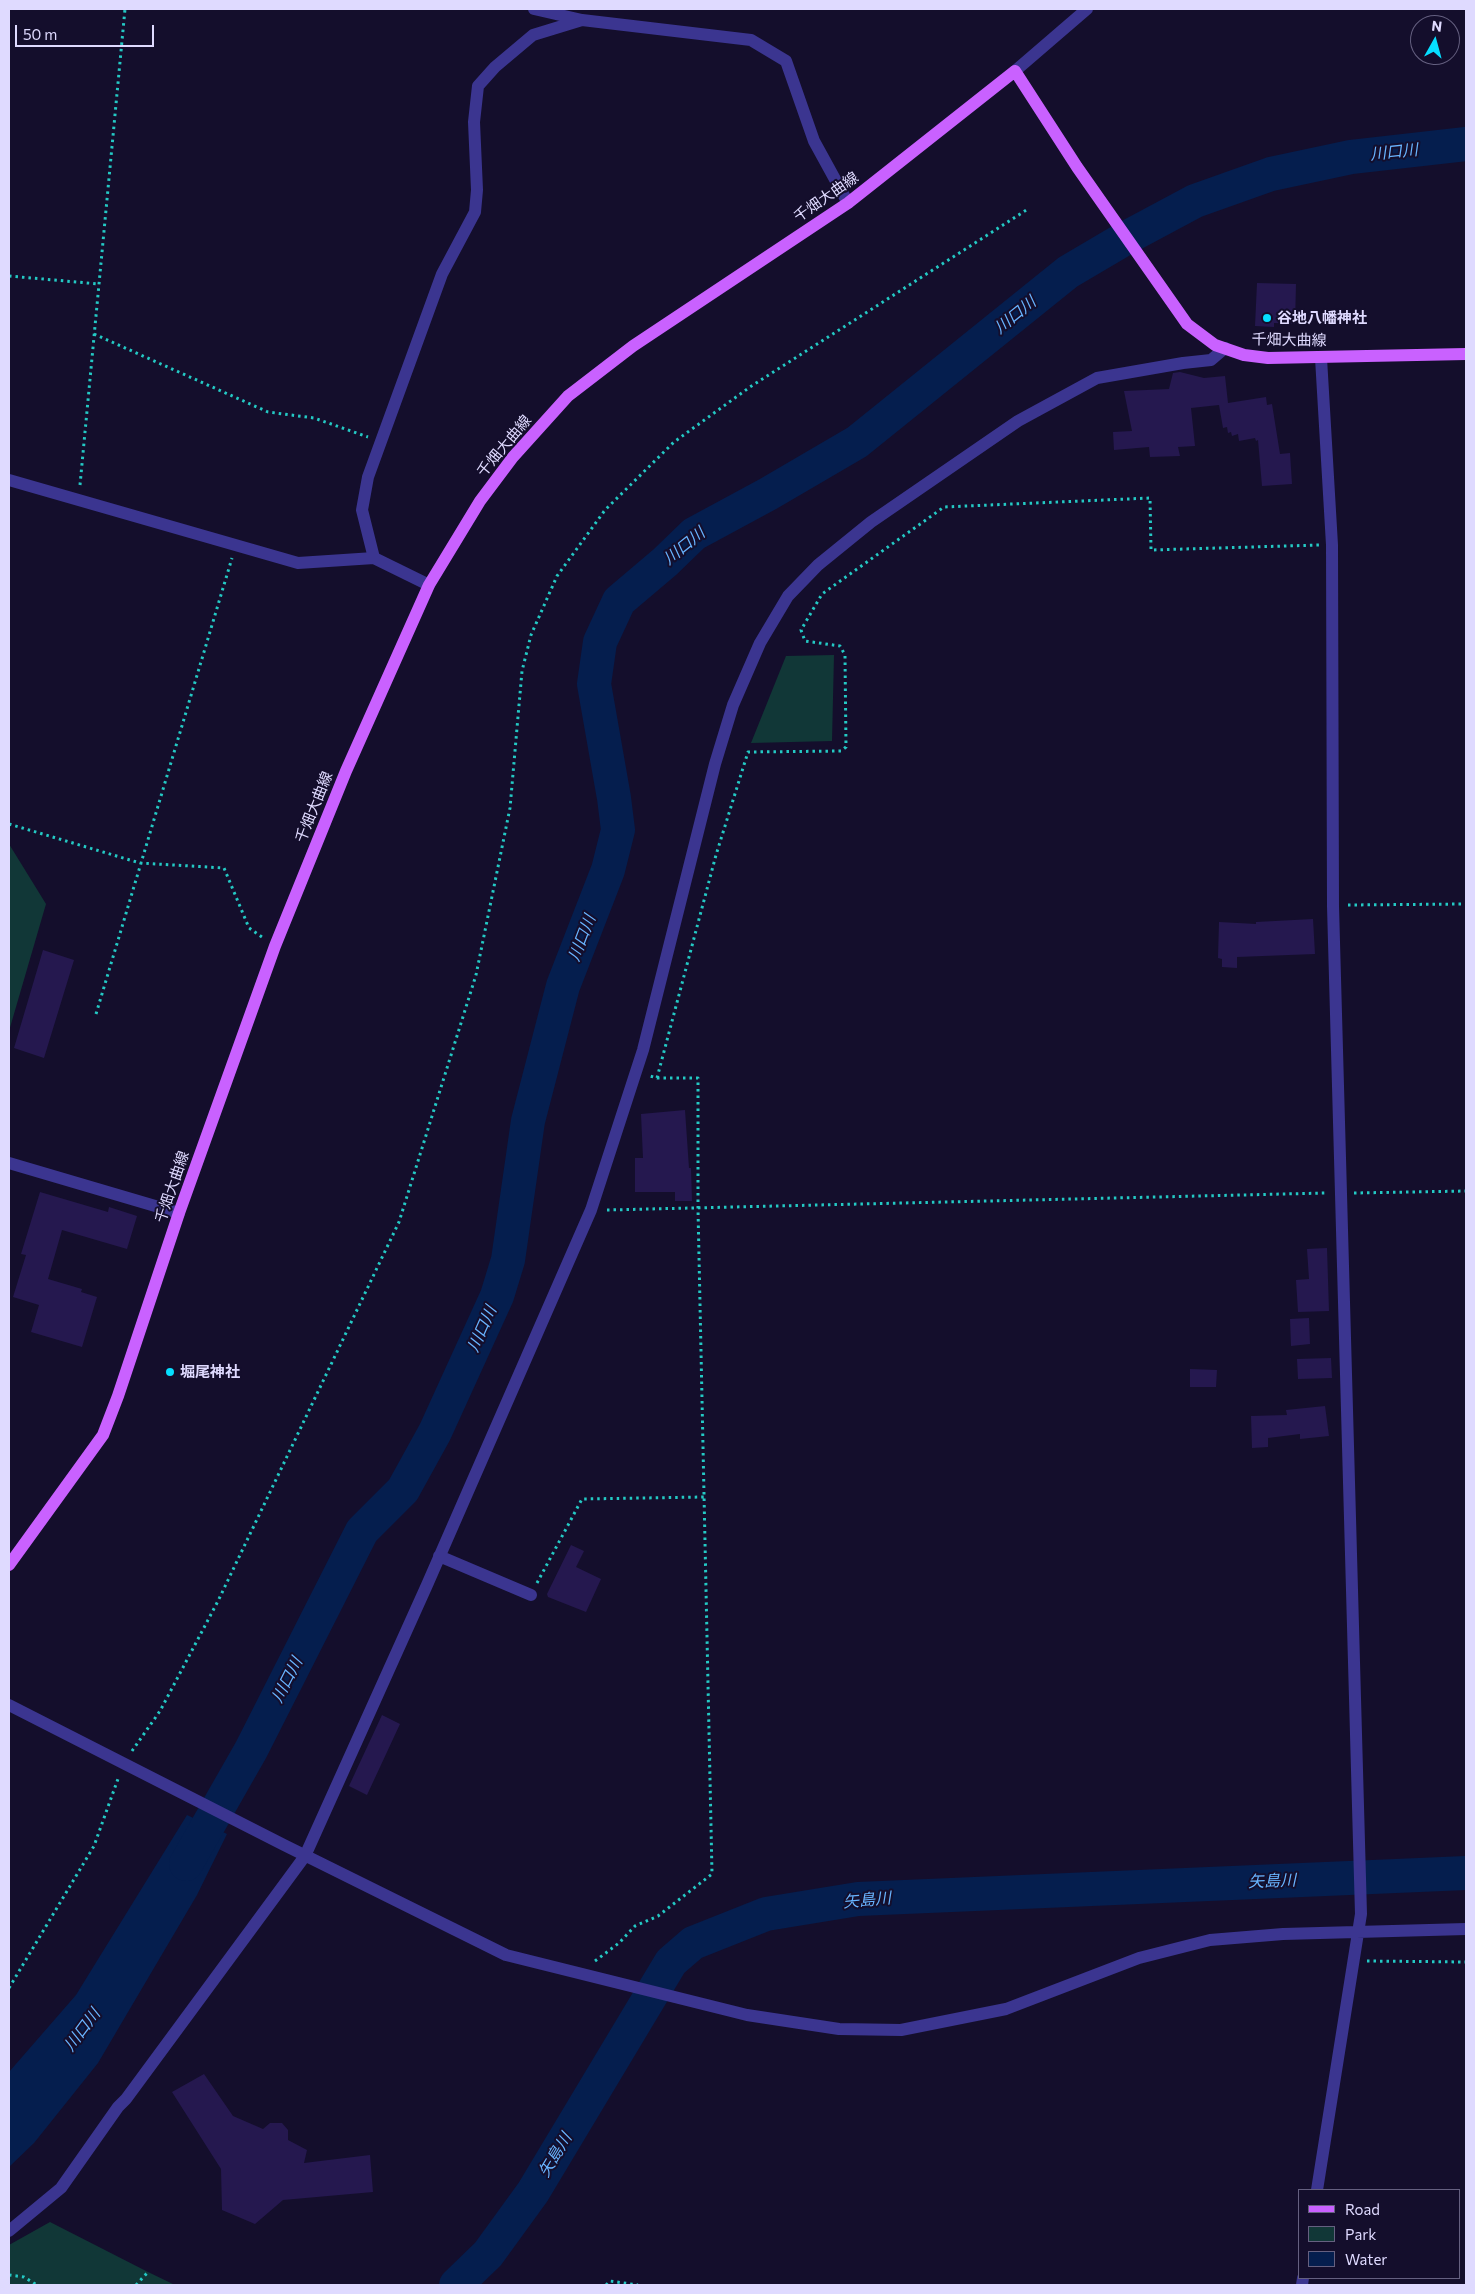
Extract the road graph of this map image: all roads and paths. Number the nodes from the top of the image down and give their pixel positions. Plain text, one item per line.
1 (125, 9) edge
2 (534, 9) edge
3 (1087, 9) edge
4 (582, 20) junction
5 (1015, 70) junction
6 (848, 203) junction
7 (1028, 209) dead end
8 (9, 276) edge
9 (99, 284) junction
10 (94, 334) junction
11 (1225, 348) junction
12 (1466, 354) edge
13 (1320, 358) junction
14 (381, 441) junction
15 (9, 480) edge
16 (78, 500) junction
17 (236, 545) junction
18 (1332, 545) junction
19 (374, 558) junction
20 (430, 585) junction
21 (9, 824) edge
22 (140, 863) junction
23 (1466, 904) edge
24 (1333, 906) junction
25 (275, 946) junction
26 (96, 1014) dead end
27 (635, 1072) junction
28 (657, 1078) junction
29 (9, 1162) edge
30 (1466, 1191) edge
31 (1340, 1193) junction
32 (698, 1209) junction
33 (590, 1210) junction
34 (180, 1213) junction
35 (704, 1497) junction
36 (439, 1556) junction
37 (9, 1566) edge
38 (531, 1595) joint
39 (9, 1705) edge
40 (123, 1763) junction
41 (305, 1856) junction
42 (1466, 1930) edge
43 (1358, 1933) junction
44 (1354, 1961) junction
45 (1466, 1962) edge
46 (586, 1975) junction
47 (9, 1988) edge
48 (1317, 2189) edge
49 (9, 2231) edge
50 (148, 2272) dead end
51 (9, 2275) edge
52 (37, 2285) edge
53 (136, 2285) edge
54 (606, 2285) edge
55 (638, 2285) edge

1 - 9 path
2 - 4 street
3 - 5 street
4 - 6 street
4 - 14 street
5 - 6 main road, 千畑大曲線
5 - 11 main road, 千畑大曲線
6 - 20 main road, 千畑大曲線
7 - 40 path
8 - 9 path
9 - 10 path
10 - 14 path
10 - 16 path
11 - 13 main road, 千畑大曲線
11 - 27 street
12 - 13 main road, 千畑大曲線
13 - 18 street
14 - 19 street
15 - 16 street
16 - 17 street
17 - 19 street
17 - 22 path
18 - 24 street
18 - 28 path
19 - 20 street
20 - 25 main road, 千畑大曲線
21 - 22 path
22 - 25 path
22 - 26 path
23 - 24 path
24 - 31 street
25 - 34 main road, 千畑大曲線
27 - 28 path
27 - 33 street
28 - 32 path
29 - 34 street
30 - 31 path
31 - 32 path
31 - 43 street
32 - 33 path
32 - 35 path
33 - 36 street
34 - 37 main road, 千畑大曲線
35 - 38 path
35 - 46 path
36 - 38 street
36 - 41 street
39 - 40 street
40 - 41 street
40 - 47 path
41 - 46 street
41 - 49 street
42 - 43 street
43 - 44 street
43 - 46 street
44 - 45 path
44 - 48 street
50 - 53 path
51 - 52 path
54 - 55 path

